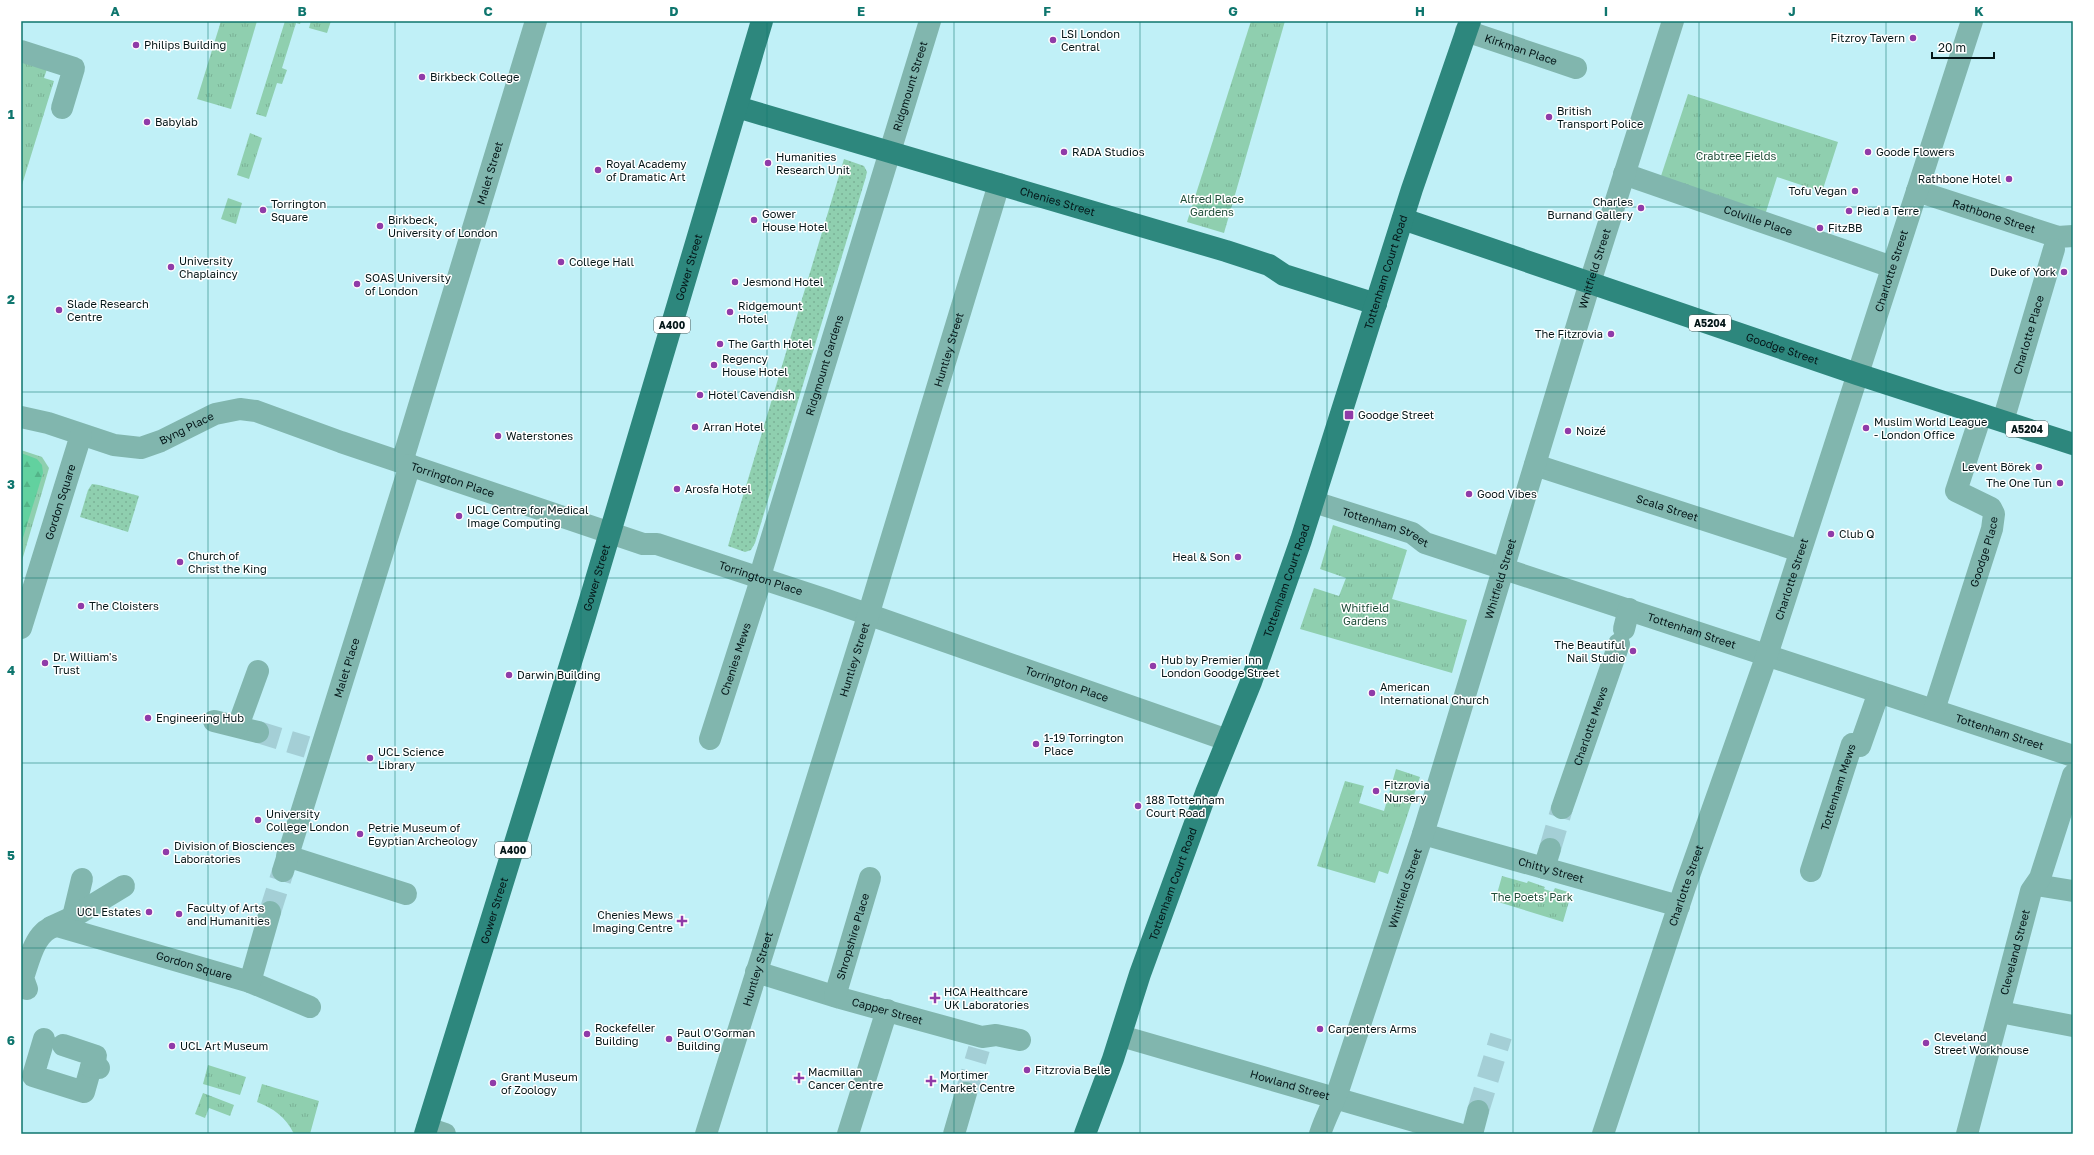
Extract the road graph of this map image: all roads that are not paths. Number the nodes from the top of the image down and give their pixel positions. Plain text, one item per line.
1 (536, 21) edge
2 (762, 21) edge
3 (930, 21) edge
4 (1673, 21) edge
5 (1972, 21) edge
6 (1468, 26) edge
7 (21, 52) edge
8 (1576, 68) dead end
9 (737, 107) junction
10 (62, 108) dead end
11 (890, 151) junction
12 (1624, 174) junction
13 (999, 184) junction
14 (1917, 191) junction
15 (1403, 219) junction
16 (2073, 236) edge
17 (2054, 249) dead end
18 (1892, 267) junction
19 (1590, 283) junction
20 (1376, 304) junction
21 (1857, 374) junction
22 (1981, 415) junction
23 (21, 417) edge
24 (2003, 421) junction
25 (292, 423) joint
26 (79, 442) junction
27 (2073, 444) edge
28 (406, 464) junction
29 (1535, 464) junction
30 (1314, 502) junction
31 (610, 532) junction
32 (1800, 551) junction
33 (1502, 568) junction
34 (760, 579) junction
35 (868, 615) junction
36 (1624, 627) junction
37 (21, 628) edge
38 (1767, 655) junction
39 (258, 671) dead end
40 (1879, 692) junction
41 (1934, 710) junction
42 (214, 721) dead end
43 (238, 726) junction
44 (258, 732) tunnel mouth
45 (710, 739) dead end
46 (1227, 740) junction
47 (2073, 756) edge
48 (2073, 775) edge
49 (1562, 808) tunnel mouth
50 (1423, 834) junction
51 (1811, 871) dead end
52 (870, 878) dead end
53 (82, 879) dead end
54 (2036, 885) junction
55 (124, 886) dead end
56 (2073, 891) edge
57 (406, 894) dead end
58 (1680, 906) junction
59 (270, 912) tunnel mouth
60 (64, 925) junction
61 (756, 972) junction
62 (250, 982) junction
63 (27, 988) dead end
64 (835, 996) junction
65 (310, 1007) dead end
66 (888, 1010) junction
67 (2000, 1012) junction
68 (2073, 1026) edge
69 (1120, 1036) junction
70 (1020, 1040) dead end
71 (38, 1081) joint
72 (966, 1094) tunnel mouth
73 (1335, 1099) junction
74 (1478, 1111) tunnel mouth
75 (432, 1132) edge
76 (706, 1134) edge
77 (848, 1134) edge
78 (954, 1134) edge
79 (1085, 1134) edge
80 (1320, 1134) edge
81 (1459, 1134) edge
82 (1472, 1134) edge
83 (1603, 1134) edge
84 (1967, 1134) edge

1 - 28 street, Malet Street
2 - 9 main road, Gower Street / A400
3 - 11 street, Ridgmount Street
4 - 12 street, Whitfield Street
5 - 14 street, Charlotte Street
6 - 8 street, Kirkman Place
6 - 15 main road, Tottenham Court Road
7 - 10 street
9 - 11 main road, Chenies Street
9 - 31 main road, Gower Street / A400
11 - 13 main road, Chenies Street
11 - 34 street, Ridgmount Gardens
12 - 18 street, Colville Place
12 - 19 street, Whitfield Street
13 - 20 main road, Chenies Street
13 - 35 street, Huntley Street
14 - 16 street, Rathbone Street
14 - 18 street, Charlotte Street
15 - 19 main road, Goodge Street / A5204
15 - 20 main road, Tottenham Court Road
17 - 24 street, Charlotte Place
18 - 21 street, Charlotte Street
19 - 21 main road, Goodge Street / A5204
19 - 29 street, Whitfield Street
20 - 30 main road, Tottenham Court Road
21 - 22 main road, Goodge Street / A5204
21 - 32 street, Charlotte Street
22 - 24 main road, Goodge Street / A5204
22 - 41 street, Goodge Place
23 - 26 street
24 - 27 main road, Goodge Street / A5204
25 - 26 street, Byng Place
25 - 28 street, Torrington Place
26 - 37 street, Gordon Square
28 - 31 street, Torrington Place
28 - 57 street, Malet Place
29 - 32 street, Scala Street
29 - 33 street, Whitfield Street
30 - 33 street, Tottenham Street
30 - 46 main road, Tottenham Court Road
31 - 34 street, Torrington Place
31 - 75 main road, Gower Street / A400
32 - 38 street, Charlotte Street
33 - 36 street, Tottenham Street
33 - 50 street, Whitfield Street
34 - 35 street, Torrington Place
34 - 45 street, Chenies Mews
35 - 46 street, Torrington Place
35 - 61 street, Huntley Street
36 - 38 street, Tottenham Street
36 - 49 street, Charlotte Mews
38 - 40 street, Tottenham Street
38 - 58 street, Charlotte Street
39 - 43 street
40 - 41 street, Tottenham Street
40 - 51 street, Tottenham Mews
41 - 47 street, Tottenham Street
42 - 43 street
43 - 44 street
46 - 69 main road, Tottenham Court Road
48 - 54 street, Cleveland Street
50 - 58 street, Chitty Street
50 - 73 street, Whitfield Street
52 - 64 street, Shropshire Place
53 - 60 street
54 - 56 street
54 - 67 street, Cleveland Street
55 - 60 street
58 - 83 street, Charlotte Street
59 - 62 street
60 - 62 street, Gordon Square
60 - 63 street
61 - 64 street, Capper Street
61 - 76 street, Huntley Street
62 - 65 street, Gordon Square
64 - 66 street, Capper Street
66 - 70 street, Capper Street
66 - 77 street
67 - 68 street
67 - 84 street, Cleveland Street
69 - 73 street, Howland Street
69 - 79 main road, Tottenham Court Road
71 - 71 street
72 - 78 street
73 - 80 street, Whitfield Street
73 - 81 street, Howland Street
74 - 82 street

